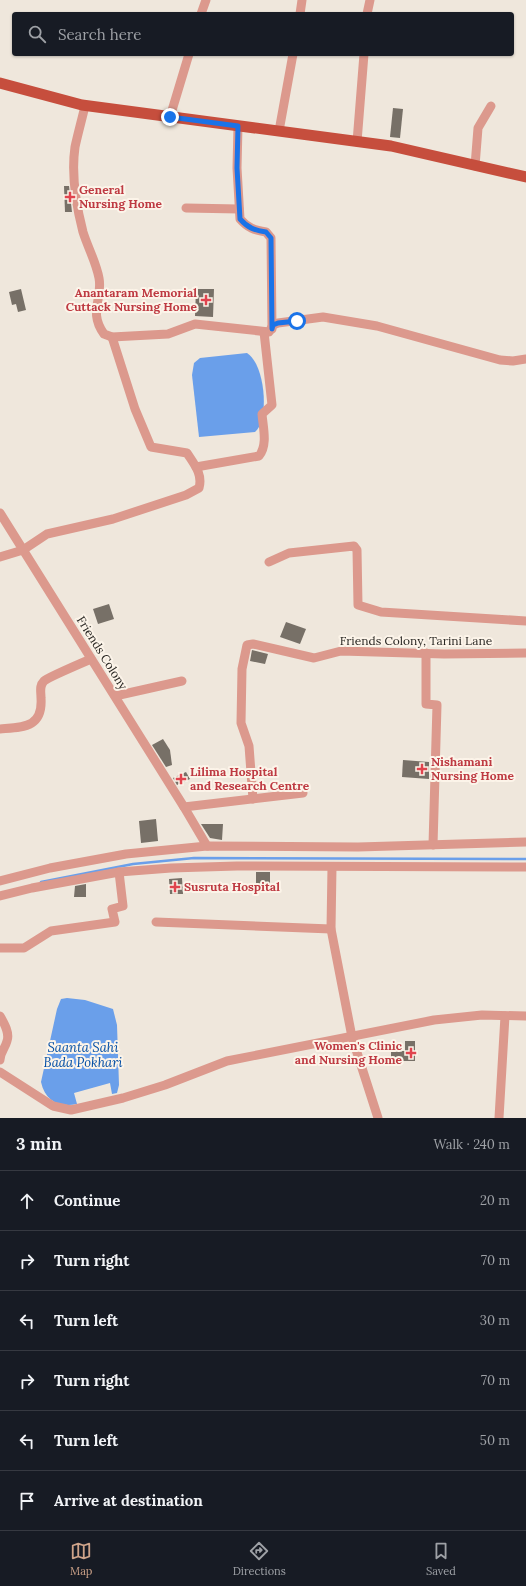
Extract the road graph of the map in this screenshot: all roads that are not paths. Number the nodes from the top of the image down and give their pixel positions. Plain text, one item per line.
1 (206, 0) edge
2 (302, 0) edge
3 (370, 0) edge
4 (202, 12) edge
5 (300, 12) edge
6 (367, 12) edge
7 (188, 56) edge
8 (293, 56) edge
9 (364, 56) edge
10 (0, 83) edge
11 (85, 106) junction
12 (491, 106) dead end
13 (170, 117) junction
14 (238, 126) junction
15 (279, 131) junction
16 (357, 142) junction
17 (475, 166) junction
18 (526, 177) edge
19 (186, 208) dead end
20 (240, 209) junction
21 (268, 331) junction
22 (112, 337) junction
23 (526, 359) edge
24 (196, 467) junction
25 (0, 513) edge
26 (23, 550) junction
27 (0, 557) edge
28 (269, 562) dead end
29 (526, 620) edge
30 (426, 653) junction
31 (526, 653) edge
32 (92, 659) junction
33 (182, 681) dead end
34 (115, 696) junction
35 (0, 729) edge
36 (303, 793) dead end
37 (253, 799) junction
38 (184, 807) junction
39 (526, 842) edge
40 (433, 845) junction
41 (207, 846) junction
42 (332, 867) junction
43 (526, 868) edge
44 (119, 872) junction
45 (0, 881) edge
46 (0, 896) edge
47 (156, 922) dead end
48 (330, 928) junction
49 (0, 948) edge
50 (0, 1016) edge
51 (505, 1016) junction
52 (526, 1016) edge
53 (352, 1037) junction
54 (0, 1060) edge
55 (0, 1072) edge
56 (378, 1118) edge
57 (500, 1118) edge

1 - 4 street
2 - 5 street
3 - 6 street
7 - 13 street
8 - 15 street
9 - 16 street
10 - 11 main road
11 - 13 main road
11 - 22 street
12 - 17 street
13 - 14 main road
14 - 15 main road
14 - 20 street
15 - 16 main road
16 - 17 main road
17 - 18 main road
19 - 20 street
20 - 21 street
21 - 22 street
21 - 23 street
21 - 24 street
22 - 24 street
24 - 26 street
25 - 26 street, Friends Colony
26 - 27 street
26 - 32 street, Friends Colony
28 - 29 street
30 - 31 street, Friends Colony, Tarini Lane
30 - 37 street, Friends Colony, Tarini Lane
30 - 40 street
32 - 34 street, Friends Colony
32 - 35 street
33 - 34 street
34 - 38 street, Friends Colony
36 - 37 street
37 - 38 street
38 - 41 street, Friends Colony
39 - 40 street
40 - 41 street
41 - 45 street
42 - 43 street
42 - 44 street
42 - 48 street
44 - 46 street
44 - 49 street
47 - 48 street
48 - 53 street
50 - 54 street
51 - 52 street
51 - 53 street
51 - 57 street
53 - 55 street
53 - 56 street

